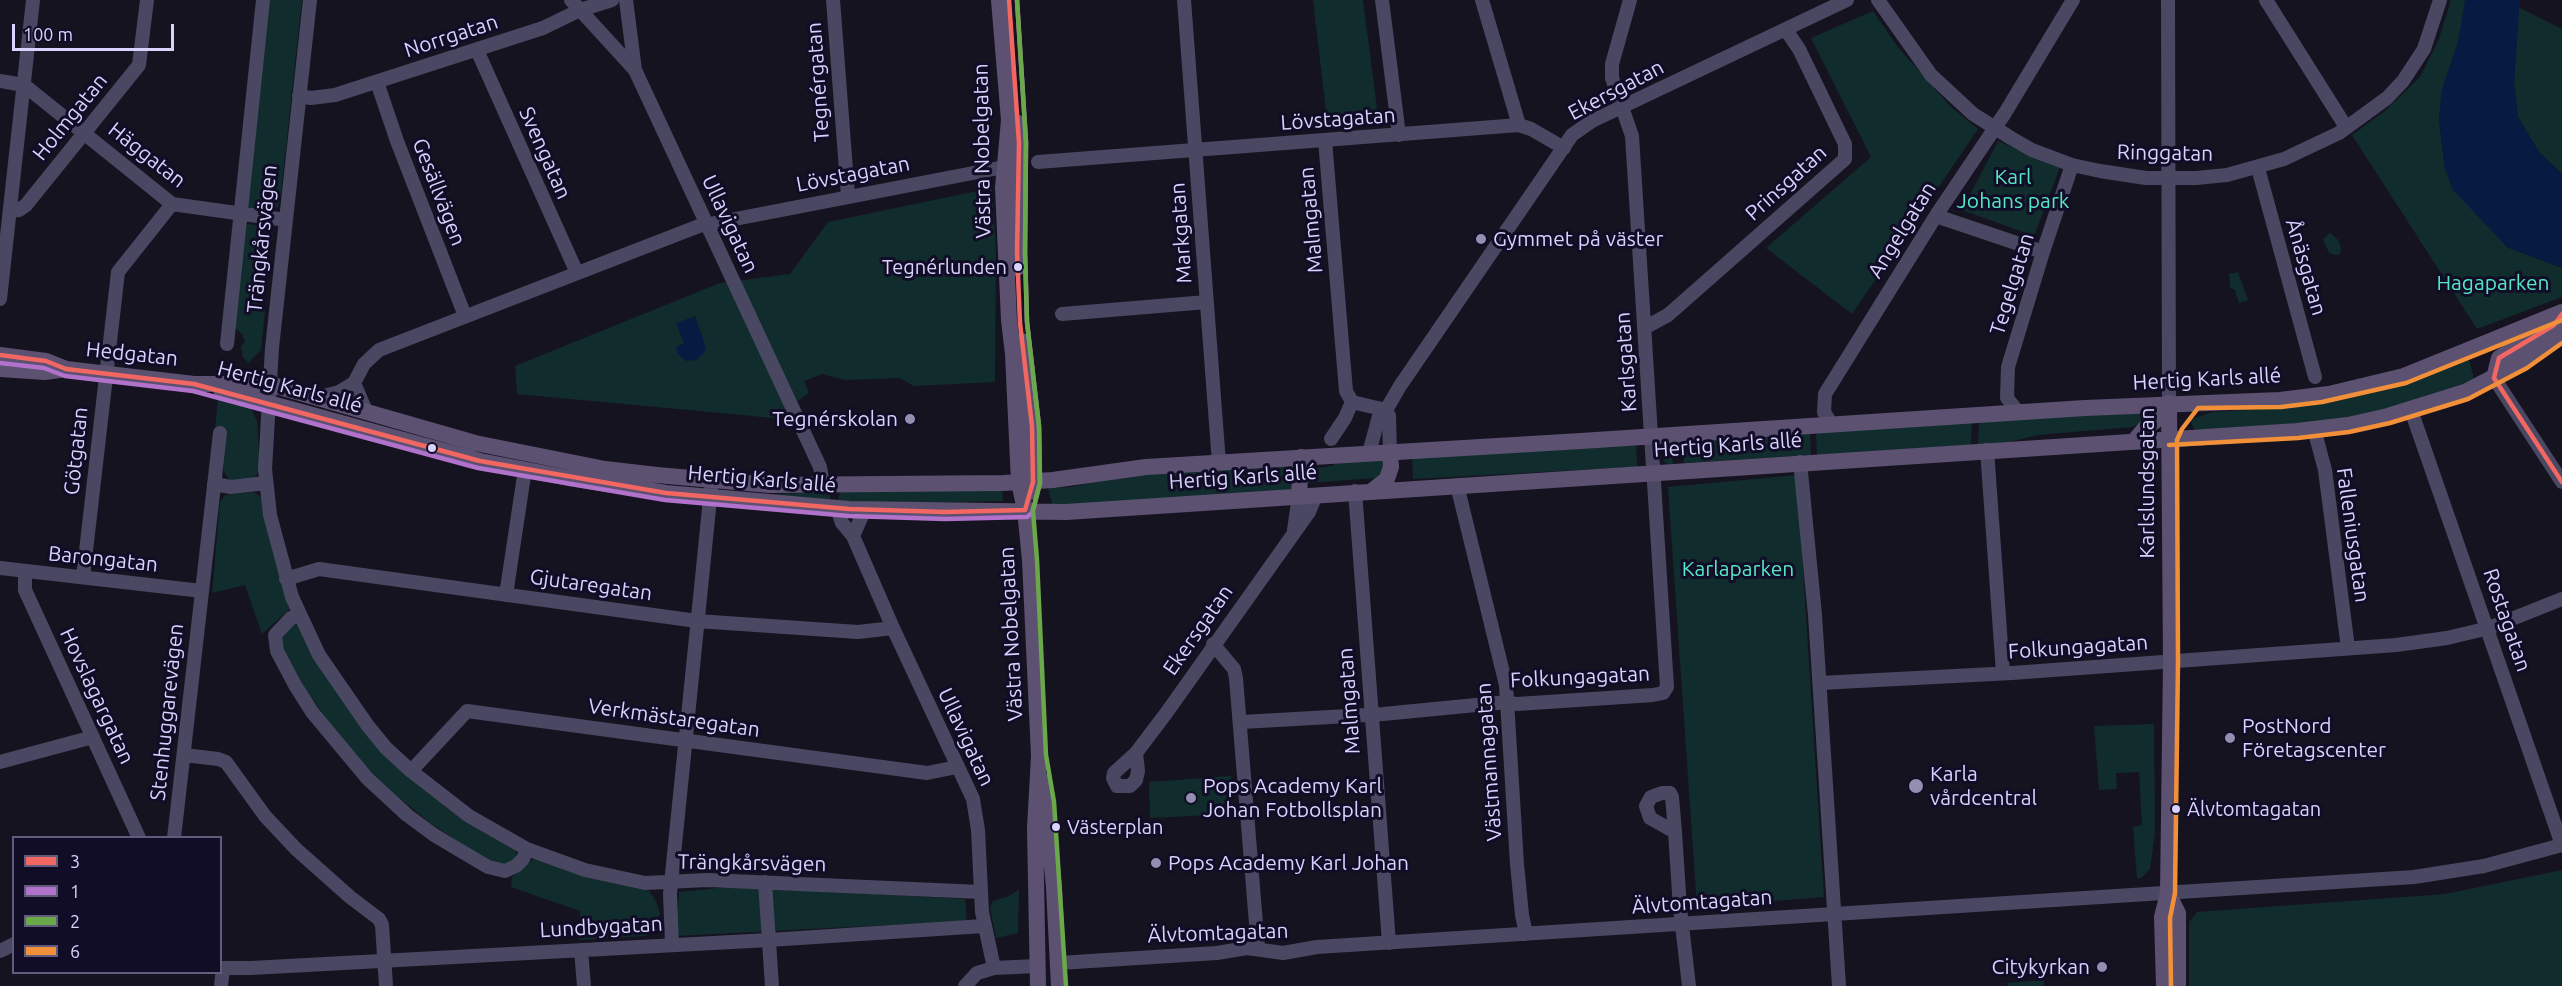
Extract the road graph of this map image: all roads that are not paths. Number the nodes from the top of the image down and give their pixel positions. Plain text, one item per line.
1 (33, 0) edge
2 (147, 0) edge
3 (263, 0) edge
4 (309, 0) edge
5 (612, 0) edge
6 (626, 0) edge
7 (833, 0) edge
8 (1000, 0) edge
9 (1184, 0) edge
10 (1382, 0) edge
11 (1482, 0) edge
12 (1630, 0) edge
13 (1847, 0) edge
14 (1878, 0) edge
15 (2073, 0) edge
16 (2168, 0) edge
17 (2266, 0) edge
18 (2440, 0) edge
19 (575, 5) edge
20 (1786, 30) junction
21 (477, 50) junction
22 (635, 70) junction
23 (0, 81) edge
24 (377, 82) junction
25 (24, 85) junction
26 (299, 96) junction
27 (1624, 107) junction
28 (1519, 125) junction
29 (2346, 127) junction
30 (1994, 128) junction
31 (84, 133) junction
32 (1399, 135) junction
33 (1325, 140) junction
34 (1564, 148) junction
35 (1196, 151) junction
36 (1038, 162) dead end
37 (2072, 165) junction
38 (1004, 167) junction
39 (2258, 168) junction
40 (2168, 178) junction
41 (848, 196) junction
42 (172, 204) junction
43 (10, 211) junction
44 (239, 213) junction
45 (1937, 214) junction
46 (285, 220) junction
47 (707, 224) junction
48 (2043, 252) junction
49 (577, 273) junction
50 (0, 299) edge
51 (1207, 302) junction
52 (2562, 313) edge
53 (1062, 314) dead end
54 (465, 316) junction
55 (1644, 328) junction
56 (2562, 334) edge
57 (226, 344) dead end
58 (2477, 347) junction
59 (0, 355) edge
60 (0, 369) edge
61 (66, 369) junction
62 (106, 374) junction
63 (2315, 377) dead end
64 (2494, 378) junction
65 (354, 382) junction
66 (194, 384) junction
67 (269, 384) junction
68 (320, 397) junction
69 (2194, 401) junction
70 (1352, 402) junction
71 (268, 403) junction
72 (2169, 404) junction
73 (1386, 410) junction
74 (2411, 410) junction
75 (366, 411) junction
76 (2019, 413) junction
77 (1832, 425) junction
78 (2314, 429) junction
79 (220, 433) dead end
80 (1652, 437) junction
81 (2169, 438) junction
82 (1331, 439) dead end
83 (2134, 440) junction
84 (1987, 450) junction
85 (1390, 452) junction
86 (1369, 453) junction
87 (1301, 457) junction
88 (525, 461) junction
89 (1800, 462) junction
90 (1219, 463) junction
91 (1654, 472) junction
92 (1026, 482) junction
93 (2562, 482) edge
94 (266, 483) junction
95 (214, 484) junction
96 (823, 484) junction
97 (1457, 484) junction
98 (711, 490) junction
99 (1373, 490) junction
100 (1355, 492) junction
101 (1308, 495) junction
102 (837, 508) junction
103 (865, 509) junction
104 (1025, 510) junction
105 (853, 536) junction
106 (0, 568) edge
107 (25, 571) junction
108 (83, 577) junction
109 (286, 579) junction
110 (202, 591) junction
111 (506, 595) junction
112 (2562, 599) edge
113 (300, 615) junction
114 (697, 621) junction
115 (893, 628) junction
116 (2489, 628) junction
117 (1213, 645) junction
118 (2348, 648) junction
119 (2171, 661) junction
120 (2003, 673) junction
121 (1820, 683) junction
122 (1667, 687) joint
123 (1507, 702) junction
124 (1371, 714) junction
125 (1242, 722) junction
126 (93, 737) junction
127 (685, 741) junction
128 (1136, 753) dead end
129 (184, 755) junction
130 (1039, 756) junction
131 (0, 762) edge
132 (957, 767) junction
133 (411, 771) junction
134 (1675, 832) dead end
135 (139, 836) edge
136 (174, 836) edge
137 (2562, 845) edge
138 (527, 849) junction
139 (672, 882) junction
140 (765, 882) junction
141 (981, 892) junction
142 (2168, 893) junction
143 (1835, 914) junction
144 (1682, 924) junction
145 (984, 926) junction
146 (1526, 934) junction
147 (769, 940) junction
148 (1389, 943) junction
149 (672, 944) junction
150 (1258, 948) junction
151 (581, 950) junction
152 (384, 960) junction
153 (1059, 963) junction
154 (1037, 966) junction
155 (222, 968) edge
156 (994, 968) junction
157 (386, 986) edge
158 (584, 986) edge
159 (772, 986) edge
160 (965, 986) edge
161 (1038, 986) edge
162 (1059, 986) edge
163 (1689, 986) edge
164 (1839, 986) edge
165 (2164, 986) edge
166 (2178, 986) edge

1 - 25 street
2 - 31 street, Holmgatan
3 - 44 street, Trängkårsvägen
4 - 26 street, Trängkårsvägen
5 - 19 street, Norrgatan
6 - 22 street
7 - 41 street, Tegnérgatan
8 - 38 main road, Västra Nobelgatan
8 - 92 main road, Västra Nobelgatan
9 - 35 street, Markgatan
10 - 32 street
11 - 28 street
12 - 27 street, Karlsgatan
13 - 20 street, Ekersgatan
14 - 30 street, Ringgatan
15 - 30 street, Angelgatan
16 - 40 street, Karlslundsgatan
17 - 29 street
18 - 29 street, Ringgatan
19 - 21 street, Norrgatan
19 - 22 street, Ullavigatan
20 - 27 street, Ekersgatan
20 - 55 street, Prinsgatan
21 - 24 street, Norrgatan
21 - 49 street, Svengatan
22 - 47 street, Ullavigatan
23 - 25 street, Häggatan
24 - 26 street, Norrgatan
24 - 54 street, Gesällvägen
25 - 31 street, Häggatan
25 - 43 street
26 - 46 street, Trängkårsvägen
27 - 34 street, Ekersgatan
27 - 55 street, Karlsgatan
28 - 32 street, Lövstagatan
28 - 34 street, Lövstagatan
29 - 39 street, Ringgatan
30 - 37 street, Ringgatan
30 - 45 street, Angelgatan
31 - 42 street, Häggatan
31 - 43 street, Holmgatan
32 - 33 street, Lövstagatan
33 - 35 street, Lövstagatan
33 - 70 street, Malmgatan
34 - 73 street, Ekersgatan
35 - 36 street, Lövstagatan
35 - 51 street, Markgatan
37 - 40 street, Ringgatan
37 - 48 street, Tegelgatan
38 - 41 street, Lövstagatan
38 - 92 main road, Västra Nobelgatan
39 - 40 street, Ringgatan
39 - 63 street, Ånäsgatan
40 - 72 street, Karlslundsgatan
41 - 47 street, Lövstagatan
42 - 44 street, Häggatan
42 - 62 street, Götgatan
43 - 50 street
44 - 46 street, Häggatan
44 - 57 street, Trängkårsvägen
45 - 48 street
45 - 77 street, Angelgatan
46 - 67 street, Trängkårsvägen
47 - 49 street, Lövstagatan
47 - 96 street, Ullavigatan
48 - 76 street, Tegelgatan
49 - 54 street, Lövstagatan
51 - 53 street
51 - 90 street, Markgatan
52 - 58 main road, Hertig Karls allé
52 - 64 main road
54 - 65 street, Lövstagatan
55 - 80 street, Karlsgatan
56 - 64 main road, Hertig Karls allé
58 - 64 main road
58 - 69 main road, Hertig Karls allé
59 - 61 main road, Hedgatan
60 - 61 main road, Hedgatan
61 - 62 main road, Hedgatan
62 - 66 main road, Hedgatan
62 - 108 street, Götgatan
64 - 74 main road, Hertig Karls allé
64 - 93 street
65 - 68 street, Lövstagatan
65 - 75 street
66 - 67 main road, Hertig Karls allé
66 - 71 main road, Hertig Karls allé
67 - 68 main road, Hertig Karls allé
67 - 71 street, Trängkårsvägen
68 - 75 main road, Hertig Karls allé
69 - 72 main road, Hertig Karls allé
69 - 81 main road
70 - 73 street
70 - 82 street
71 - 88 main road, Hertig Karls allé
71 - 94 street, Trängkårsvägen
72 - 76 main road, Hertig Karls allé
72 - 81 main road, Karlslundsgatan
72 - 83 main road
73 - 85 street
73 - 86 street, Ekersgatan
74 - 78 main road, Hertig Karls allé
74 - 116 street, Rostagatan
75 - 88 main road, Hertig Karls allé
76 - 77 main road, Hertig Karls allé
77 - 80 main road, Hertig Karls allé
78 - 81 main road, Hertig Karls allé
78 - 118 street, Falleniusgatan
79 - 95 street
80 - 85 main road, Hertig Karls allé
80 - 91 street, Karlsgatan
81 - 83 main road, Hertig Karls allé
81 - 119 main road, Karlslundsgatan
83 - 84 main road, Hertig Karls allé
84 - 89 main road, Hertig Karls allé
84 - 120 street
85 - 86 main road, Hertig Karls allé
85 - 99 main road
86 - 87 main road, Hertig Karls allé
87 - 90 main road, Hertig Karls allé
87 - 101 main road
88 - 98 main road, Hertig Karls allé
88 - 111 street
89 - 91 main road, Hertig Karls allé
89 - 121 street
90 - 92 main road, Hertig Karls allé
91 - 97 main road, Hertig Karls allé
91 - 122 street, Karlsgatan
92 - 96 main road, Hertig Karls allé
92 - 104 main road, Västra Nobelgatan
94 - 95 street
94 - 109 street, Trängkårsvägen
95 - 110 street
96 - 98 main road, Hertig Karls allé
97 - 99 main road, Hertig Karls allé
97 - 123 street, Västmannagatan
98 - 102 main road, Hertig Karls allé
98 - 114 street
99 - 100 main road, Hertig Karls allé
100 - 101 main road, Hertig Karls allé
100 - 124 street, Malmgatan
101 - 104 main road, Hertig Karls allé
101 - 117 street, Ekersgatan
102 - 103 main road, Hertig Karls allé
102 - 105 street, Ullavigatan
103 - 104 main road, Hertig Karls allé
103 - 105 street
104 - 130 main road, Västra Nobelgatan
105 - 115 street, Ullavigatan
106 - 107 street, Barongatan
107 - 108 street, Barongatan
107 - 126 street, Hovslagargatan
108 - 110 street, Barongatan
109 - 111 street, Gjutaregatan
109 - 113 street, Trängkårsvägen
110 - 129 street, Stenhuggarevägen
111 - 114 street, Gjutaregatan
112 - 116 street, Folkungagatan
113 - 133 street, Trängkårsvägen
113 - 138 street
114 - 115 street, Gjutaregatan
114 - 127 street
115 - 132 street, Ullavigatan
116 - 118 street, Folkungagatan
116 - 137 street, Rostagatan
117 - 125 street
117 - 128 street, Ekersgatan
118 - 119 street, Folkungagatan
119 - 120 street, Folkungagatan
119 - 142 main road, Karlslundsgatan
120 - 121 street, Folkungagatan
121 - 143 street
122 - 123 street, Folkungagatan
123 - 124 street, Folkungagatan
123 - 146 street, Västmannagatan
124 - 125 street, Folkungagatan
124 - 148 street, Malmgatan
125 - 150 street
126 - 131 street
126 - 135 street, Hovslagargatan
127 - 132 street, Verkmästaregatan
127 - 133 street, Verkmästaregatan
127 - 139 street
129 - 136 street, Stenhuggarevägen
129 - 152 street
130 - 153 main road, Västra Nobelgatan
130 - 154 main road, Västra Nobelgatan
132 - 141 street, Ullavigatan
133 - 138 street, Trängkårsvägen
134 - 144 street
137 - 142 street, Älvtomtagatan
138 - 139 street, Trängkårsvägen
139 - 140 street, Trängkårsvägen
139 - 149 street
140 - 141 street, Trängkårsvägen
140 - 147 street
141 - 145 street, Ullavigatan
142 - 143 street, Älvtomtagatan
142 - 165 main road, Karlslundsgatan
142 - 166 main road, Karlslundsgatan
143 - 144 street, Älvtomtagatan
143 - 164 street
144 - 146 street, Älvtomtagatan
144 - 163 street
145 - 147 street, Lundbygatan
145 - 156 street, Ullavigatan
146 - 148 street, Älvtomtagatan
147 - 149 street, Lundbygatan
147 - 159 street
148 - 150 street, Älvtomtagatan
149 - 151 street, Lundbygatan
150 - 153 street, Älvtomtagatan
151 - 152 street, Lundbygatan
151 - 158 street
152 - 155 street, Lundbygatan
152 - 157 street
153 - 154 main road
153 - 162 main road, Västra Nobelgatan
154 - 156 street
154 - 161 main road, Västra Nobelgatan
156 - 160 street

